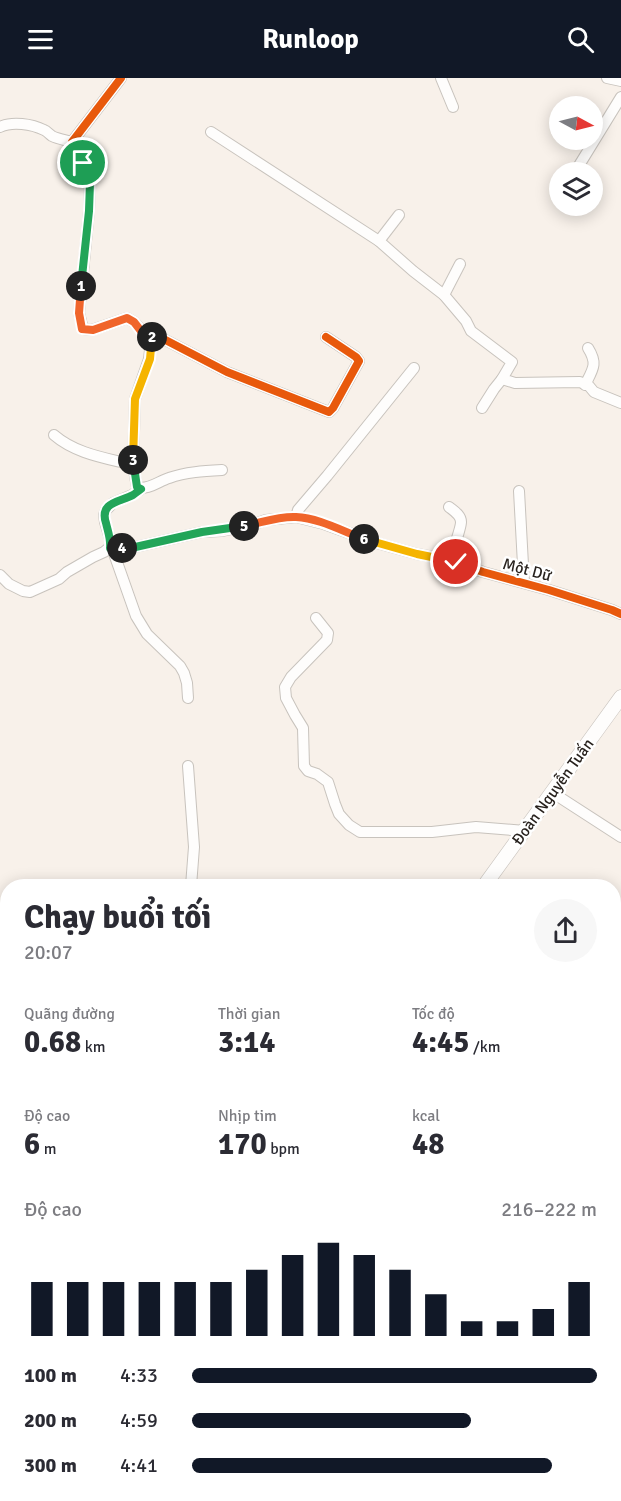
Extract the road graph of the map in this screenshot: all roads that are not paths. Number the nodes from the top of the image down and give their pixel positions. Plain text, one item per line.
1 (121, 78) edge
2 (441, 78) edge
3 (607, 78) edge
4 (621, 81) edge
5 (621, 97) edge
6 (453, 107) dead end
7 (0, 127) edge
8 (211, 132) dead end
9 (72, 142) junction
10 (581, 162) edge
11 (399, 215) dead end
12 (379, 241) junction
13 (460, 264) dead end
14 (444, 295) junction
15 (152, 333) junction
16 (326, 337) dead end
17 (588, 348) dead end
18 (414, 368) dead end
19 (502, 379) junction
20 (585, 385) junction
21 (621, 404) edge
22 (482, 408) dead end
23 (54, 435) dead end
24 (133, 465) junction
25 (222, 470) dead end
26 (141, 489) junction
27 (519, 491) dead end
28 (449, 507) dead end
29 (296, 517) junction
30 (111, 548) junction
31 (450, 560) junction
32 (0, 575) edge
33 (524, 583) junction
34 (621, 614) edge
35 (316, 618) dead end
36 (188, 698) dead end
37 (621, 698) edge
38 (188, 766) dead end
39 (553, 793) junction
40 (525, 831) junction
41 (621, 837) edge
42 (192, 879) edge
43 (489, 879) edge

1 - 9 street
2 - 6 street
3 - 4 street
5 - 10 street
7 - 9 street
8 - 12 street
9 - 15 street
11 - 12 street
12 - 14 street
13 - 14 street
14 - 19 street
15 - 16 street
15 - 24 street
17 - 20 street
18 - 29 street
19 - 20 street
19 - 22 street
20 - 21 street
23 - 24 street
24 - 26 street
25 - 26 street
26 - 30 street
27 - 33 street
28 - 31 street
29 - 30 street, Một Dữ
29 - 31 street, Một Dữ
30 - 32 street
30 - 36 street
31 - 33 street, Một Dữ
33 - 34 street, Một Dữ
35 - 40 street
37 - 39 main road, Đoàn Nguyễn Tuấn
38 - 42 street
39 - 40 main road, Đoàn Nguyễn Tuấn
39 - 41 street
40 - 43 main road, Đoàn Nguyễn Tuấn

